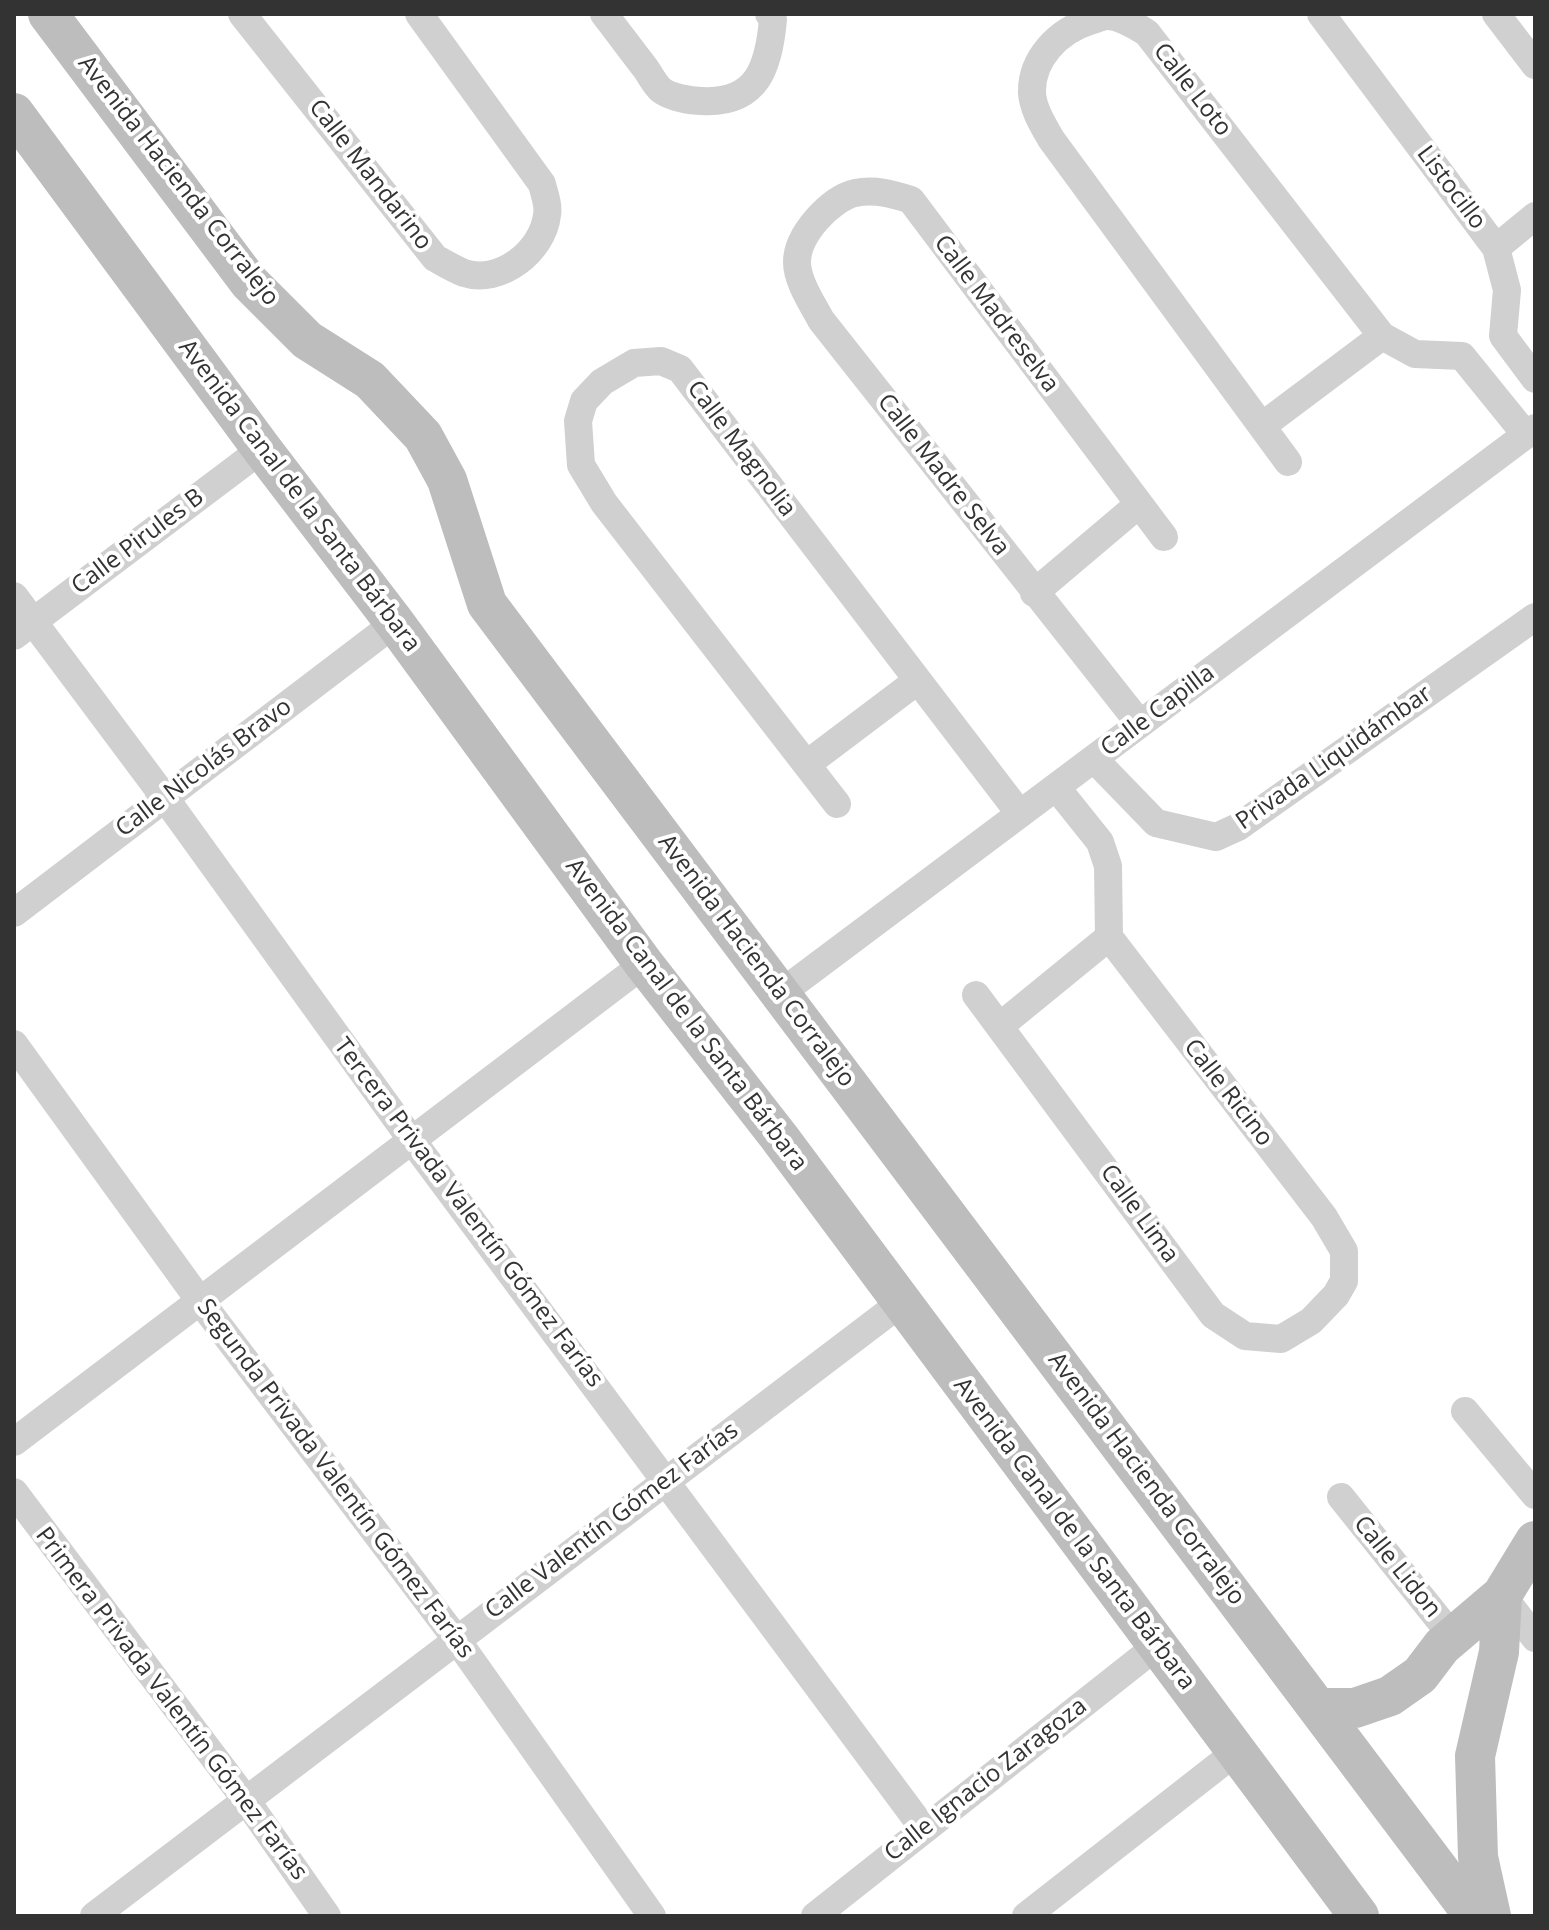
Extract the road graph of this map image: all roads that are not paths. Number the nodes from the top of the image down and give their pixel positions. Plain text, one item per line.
1 (48, 14) edge
2 (242, 14) edge
3 (419, 14) edge
4 (604, 14) edge
5 (769, 14) edge
6 (1321, 14) edge
7 (1496, 14) edge
8 (1535, 65) edge
9 (14, 113) edge
10 (822, 212) joint
11 (1535, 216) edge
12 (1496, 248) junction
13 (1382, 336) junction
14 (1535, 379) edge
15 (1262, 426) junction
16 (1530, 432) edge
17 (262, 449) junction
18 (1288, 462) dead end
19 (1138, 505) junction
20 (1164, 537) dead end
21 (1034, 593) junction
22 (14, 596) edge
23 (1535, 617) edge
24 (395, 623) junction
25 (23, 629) edge
26 (917, 681) junction
27 (1140, 724) junction
28 (1094, 759) junction
29 (807, 764) junction
30 (1056, 787) junction
31 (165, 798) junction
32 (837, 804) dead end
33 (1020, 814) junction
34 (14, 913) edge
35 (1109, 937) junction
36 (644, 964) junction
37 (781, 993) junction
38 (976, 995) dead end
39 (1000, 1026) junction
40 (14, 1044) edge
41 (411, 1139) junction
42 (200, 1301) junction
43 (902, 1302) junction
44 (1311, 1321) joint
45 (1465, 1411) dead end
46 (14, 1442) edge
47 (666, 1479) junction
48 (14, 1492) edge
49 (1535, 1495) edge
50 (1341, 1497) dead end
51 (1535, 1541) edge
52 (1502, 1595) junction
53 (1453, 1637) junction
54 (1535, 1638) edge
55 (457, 1640) junction
56 (1158, 1645) junction
57 (1318, 1708) junction
58 (1237, 1751) junction
59 (246, 1800) junction
60 (923, 1828) junction
61 (94, 1916) edge
62 (327, 1916) edge
63 (652, 1916) edge
64 (815, 1916) edge
65 (1026, 1916) edge
66 (1359, 1916) edge
67 (1474, 1916) edge
68 (1491, 1916) edge

1 - 37 main road, Avenida Hacienda Corralejo
2 - 3 street, Calle Mandarino
4 - 5 street
6 - 12 street, Listocillo
7 - 8 street
9 - 17 main road, Avenida Canal de la Santa Bárbara
10 - 19 street, Calle Madreselva
10 - 21 street, Calle Madre Selva
11 - 12 street
12 - 14 street, Listocillo
13 - 15 street
13 - 15 street, Calle Loto
13 - 16 street, Calle Loto
15 - 18 street, Calle Loto
16 - 27 street, Calle Capilla
17 - 24 main road, Avenida Canal de la Santa Bárbara
17 - 25 street, Calle Pirules B
19 - 20 street, Calle Madreselva
19 - 21 street
21 - 27 street, Calle Madre Selva
22 - 25 street, Tercera Privada Valentín Gómez Farías
23 - 28 street, Privada Liquidámbar
24 - 31 street, Calle Nicolás Bravo
24 - 36 main road, Avenida Canal de la Santa Bárbara
25 - 31 street, Tercera Privada Valentín Gómez Farías
26 - 29 street
26 - 29 street, Calle Magnolia
26 - 33 street, Calle Magnolia
27 - 28 street, Calle Capilla
28 - 30 street, Calle Capilla
29 - 32 street, Calle Magnolia
30 - 33 street, Calle Capilla
30 - 35 street
31 - 34 street, Calle Nicolás Bravo
31 - 41 street, Tercera Privada Valentín Gómez Farías
33 - 37 street, Calle Capilla
35 - 39 street
35 - 44 street, Calle Ricino
36 - 41 street
36 - 43 main road, Avenida Canal de la Santa Bárbara
37 - 57 main road, Avenida Hacienda Corralejo
38 - 39 street, Calle Lima
39 - 44 street, Calle Lima
40 - 42 street, Segunda Privada Valentín Gómez Farías
41 - 42 street
41 - 47 street, Tercera Privada Valentín Gómez Farías
42 - 46 street
42 - 55 street, Segunda Privada Valentín Gómez Farías
43 - 47 street, Calle Valentín Gómez Farías
43 - 56 main road, Avenida Canal de la Santa Bárbara
45 - 49 street
47 - 55 street, Calle Valentín Gómez Farías
47 - 60 street, Tercera Privada Valentín Gómez Farías
48 - 59 street, Primera Privada Valentín Gómez Farías
50 - 53 street, Calle Lidon
51 - 52 main road
52 - 53 main road
52 - 54 street
52 - 68 main road
53 - 57 main road
55 - 59 street, Calle Valentín Gómez Farías
55 - 63 street, Segunda Privada Valentín Gómez Farías
56 - 58 main road, Avenida Canal de la Santa Bárbara
56 - 60 street, Calle Ignacio Zaragoza
57 - 67 main road, Avenida Hacienda Corralejo
58 - 65 street
58 - 66 main road, Avenida Canal de la Santa Bárbara
59 - 61 street, Calle Valentín Gómez Farías
59 - 62 street, Primera Privada Valentín Gómez Farías
60 - 64 street, Calle Ignacio Zaragoza

